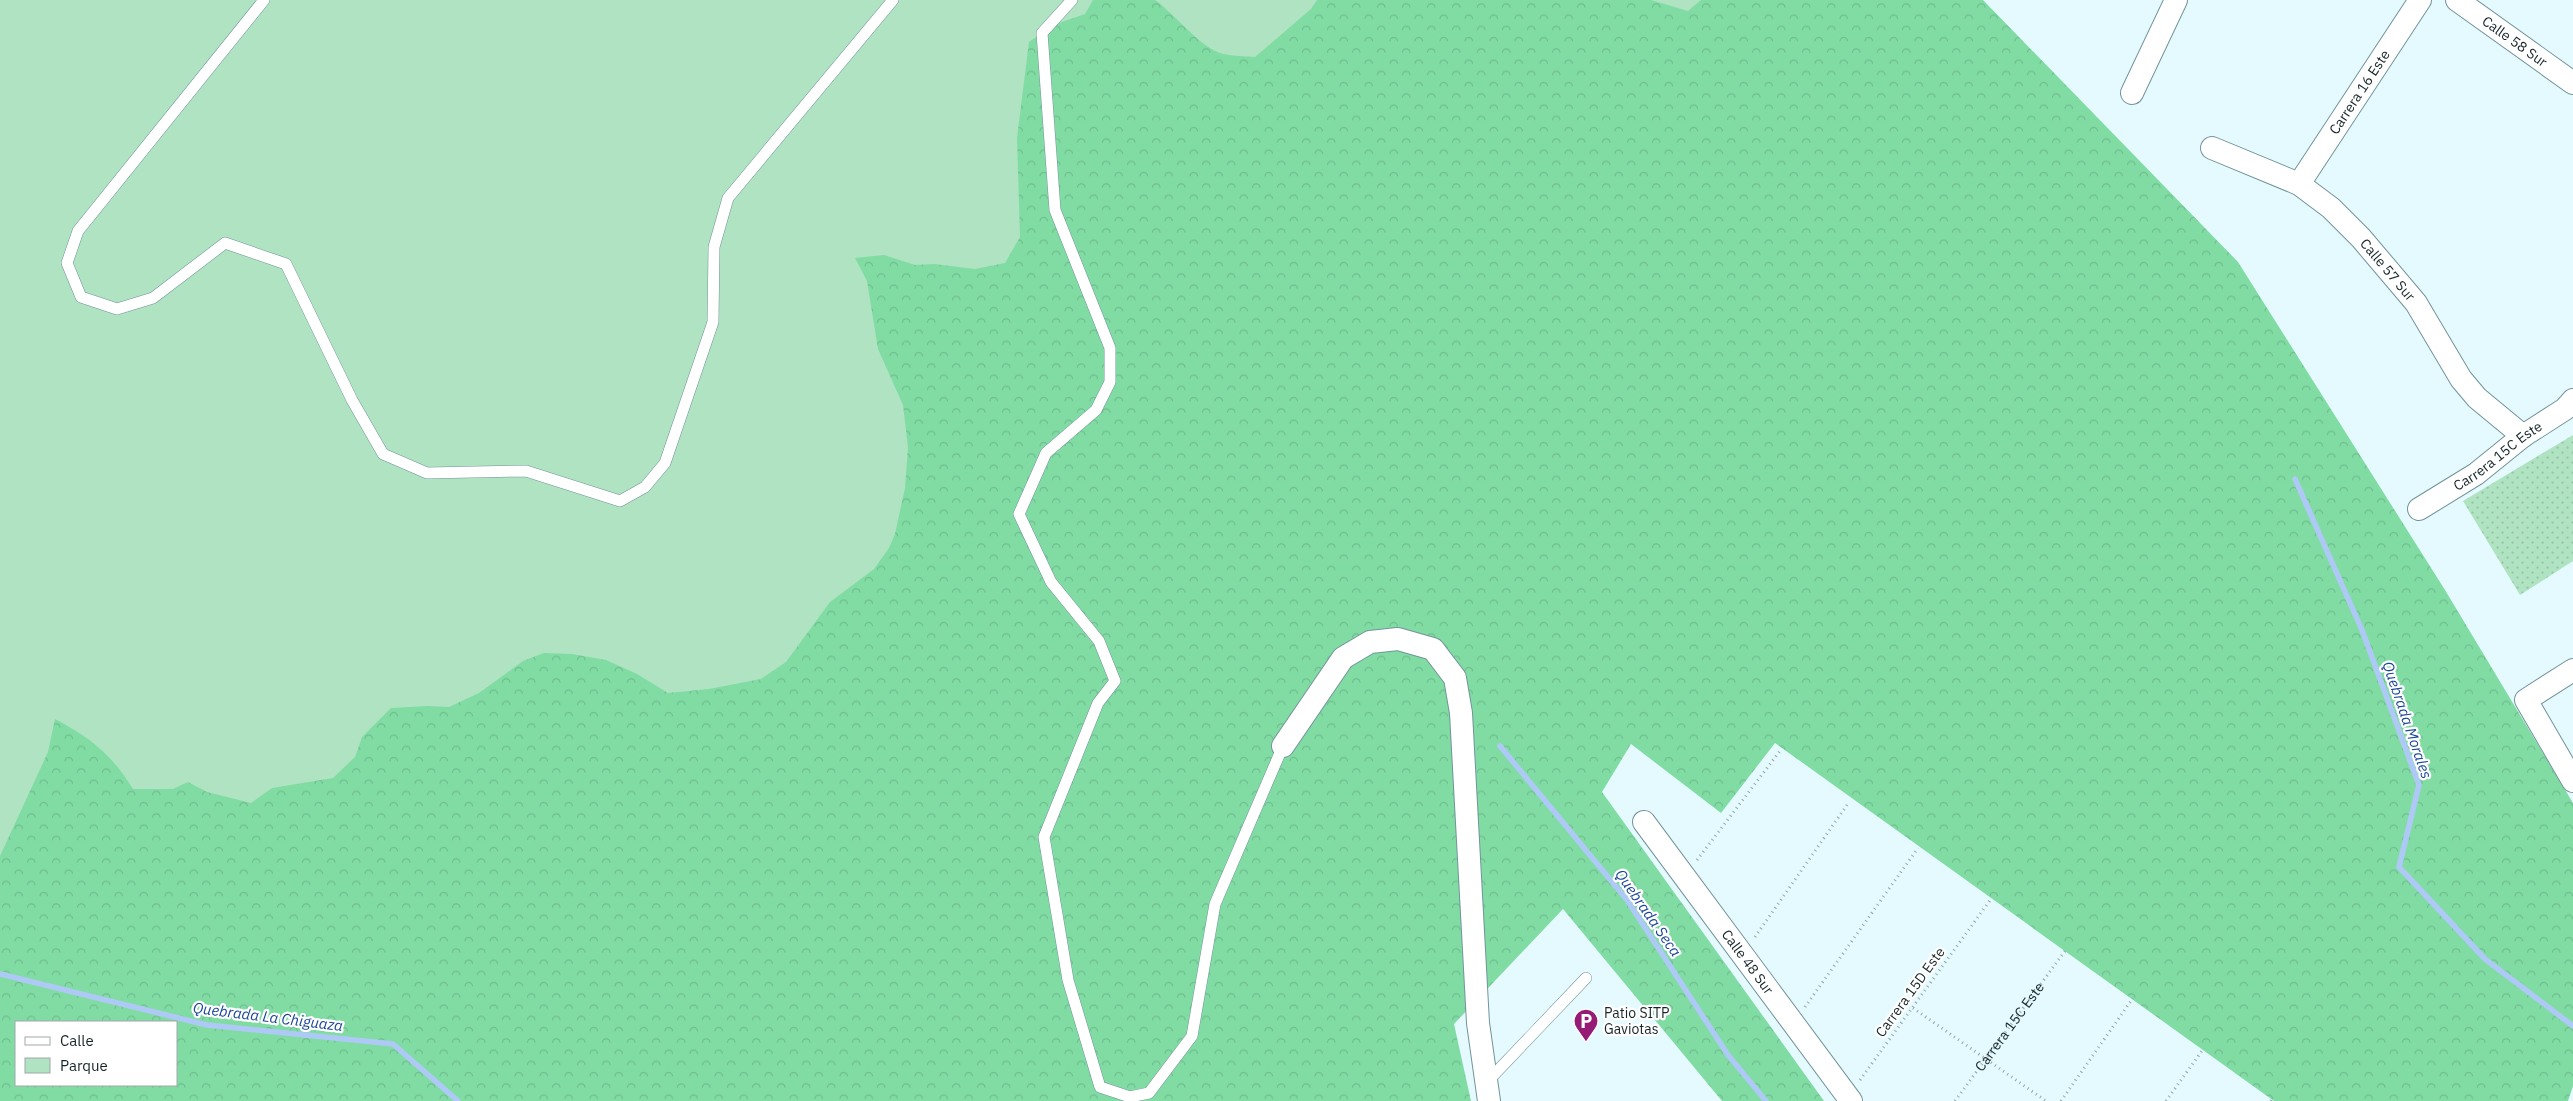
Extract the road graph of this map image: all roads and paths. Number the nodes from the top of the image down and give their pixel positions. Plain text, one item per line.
1 (264, 0) edge
2 (893, 0) edge
3 (1072, 0) edge
4 (2176, 0) edge
5 (2420, 0) edge
6 (2457, 0) edge
7 (2573, 83) edge
8 (2132, 93) dead end
9 (2212, 148) dead end
10 (2299, 184) junction
11 (2573, 400) edge
12 (2523, 436) junction
13 (2419, 509) dead end
14 (2573, 670) edge
15 (1283, 746) joint
16 (1780, 751) dead end
17 (2573, 781) edge
18 (1847, 806) dead end
19 (1644, 822) dead end
20 (1918, 848) dead end
21 (1685, 877) junction
22 (1991, 899) dead end
23 (2065, 951) dead end
24 (1742, 954) junction
25 (1586, 978) dead end
26 (2133, 998) dead end
27 (1913, 1008) junction
28 (1793, 1024) junction
29 (2204, 1048) dead end
30 (1986, 1059) junction
31 (1488, 1092) edge
32 (1849, 1099) edge
33 (1955, 1101) edge
34 (2046, 1101) edge
35 (2060, 1101) edge
36 (2166, 1101) edge

1 - 2 lane
3 - 15 lane
4 - 8 street
5 - 10 street, Carrera 16 Este
6 - 7 street, Calle 58 Sur
9 - 10 street, Calle 57 Sur
10 - 12 street, Calle 57 Sur
11 - 12 street, Carrera 15C Este
12 - 13 street, Carrera 15C Este
14 - 17 street
15 - 31 street
16 - 21 path
18 - 24 path
19 - 21 street, Calle 48 Sur
20 - 28 path
21 - 24 street, Calle 48 Sur
22 - 27 path, Carrera 15D Este
23 - 30 path, Carrera 15C Este
24 - 28 street, Calle 48 Sur
25 - 31 lane
26 - 35 path
27 - 30 path
27 - 32 path, Carrera 15D Este
28 - 32 street, Calle 48 Sur
29 - 36 path
30 - 33 path, Carrera 15C Este
30 - 34 path

